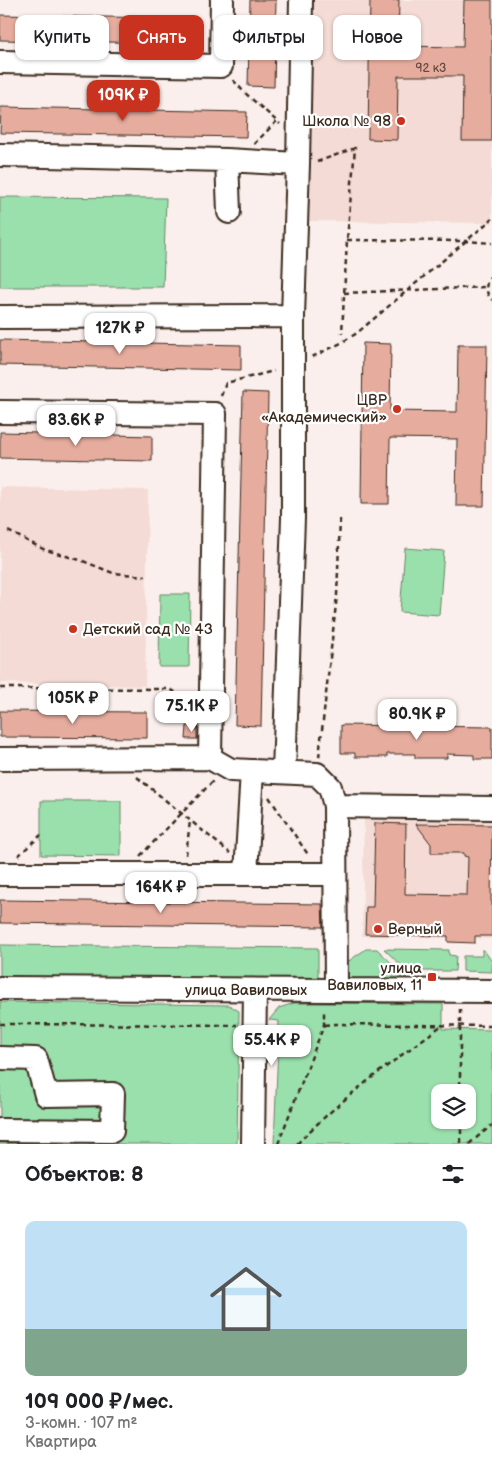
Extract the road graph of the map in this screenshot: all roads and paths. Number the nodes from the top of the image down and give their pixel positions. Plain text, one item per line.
1 (222, 0) edge
2 (301, 0) edge
3 (0, 62) edge
4 (220, 66) junction
5 (299, 99) junction
6 (277, 120) junction
7 (0, 156) edge
8 (298, 156) junction
9 (232, 161) junction
10 (229, 212) dead end
11 (492, 219) edge
12 (347, 240) junction
13 (465, 241) junction
14 (492, 243) edge
15 (492, 275) edge
16 (486, 287) junction
17 (408, 290) junction
18 (344, 293) junction
19 (492, 300) edge
20 (293, 316) junction
21 (0, 317) edge
22 (342, 333) dead end
23 (292, 366) junction
24 (0, 412) edge
25 (215, 414) junction
26 (340, 519) dead end
27 (8, 531) dead end
28 (146, 576) dead end
29 (0, 688) edge
30 (210, 713) junction
31 (0, 759) edge
32 (218, 763) junction
33 (252, 771) junction
34 (284, 772) junction
35 (317, 774) junction
36 (137, 777) dead end
37 (268, 794) dead end
38 (335, 806) junction
39 (492, 808) edge
40 (181, 813) junction
41 (190, 821) junction
42 (41, 835) dead end
43 (7, 867) edge
44 (246, 871) junction
45 (122, 874) junction
46 (184, 874) junction
47 (328, 874) junction
48 (0, 988) edge
49 (255, 990) junction
50 (492, 991) edge
51 (330, 997) junction
52 (460, 1009) dead end
53 (0, 1024) edge
54 (244, 1025) dead end
55 (324, 1025) junction
56 (441, 1026) junction
57 (460, 1026) junction
58 (492, 1026) edge
59 (0, 1058) edge
60 (460, 1084) edge
61 (492, 1125) edge
62 (460, 1129) edge
63 (0, 1130) edge
64 (253, 1144) edge
65 (278, 1144) edge
66 (297, 1144) edge
67 (461, 1144) edge
68 (468, 1144) edge

1 - 4 street
2 - 5 street
3 - 4 street
4 - 6 path
5 - 6 path
5 - 8 street
6 - 8 path
6 - 9 path
7 - 9 street
8 - 9 street
8 - 12 path
8 - 20 street
9 - 10 street
11 - 13 path
12 - 13 path
12 - 18 path
13 - 14 path
13 - 17 path
15 - 16 path
16 - 17 path
16 - 19 path
17 - 18 path
17 - 23 path
18 - 22 path
20 - 21 street
20 - 23 street
23 - 25 path
23 - 34 street
24 - 25 street
25 - 30 street
26 - 35 path
27 - 28 path
29 - 30 path
30 - 32 street
31 - 32 street
32 - 33 street
32 - 40 path
33 - 34 street
33 - 44 street
34 - 35 street
35 - 38 street
36 - 40 path
37 - 47 path
38 - 39 street
38 - 47 street
40 - 41 path
40 - 45 path
41 - 44 path
41 - 46 path
42 - 43 path
43 - 45 street
44 - 46 street
44 - 47 street
45 - 46 street
47 - 51 street
48 - 49 street, улица Вавиловых
49 - 51 street, улица Вавиловых
49 - 64 street
50 - 51 street, улица Вавиловых
51 - 55 path
52 - 57 path
53 - 54 path
55 - 56 path
55 - 65 path
56 - 57 path
56 - 66 path
57 - 58 path
57 - 60 path
59 - 63 street
61 - 68 path
62 - 67 path

